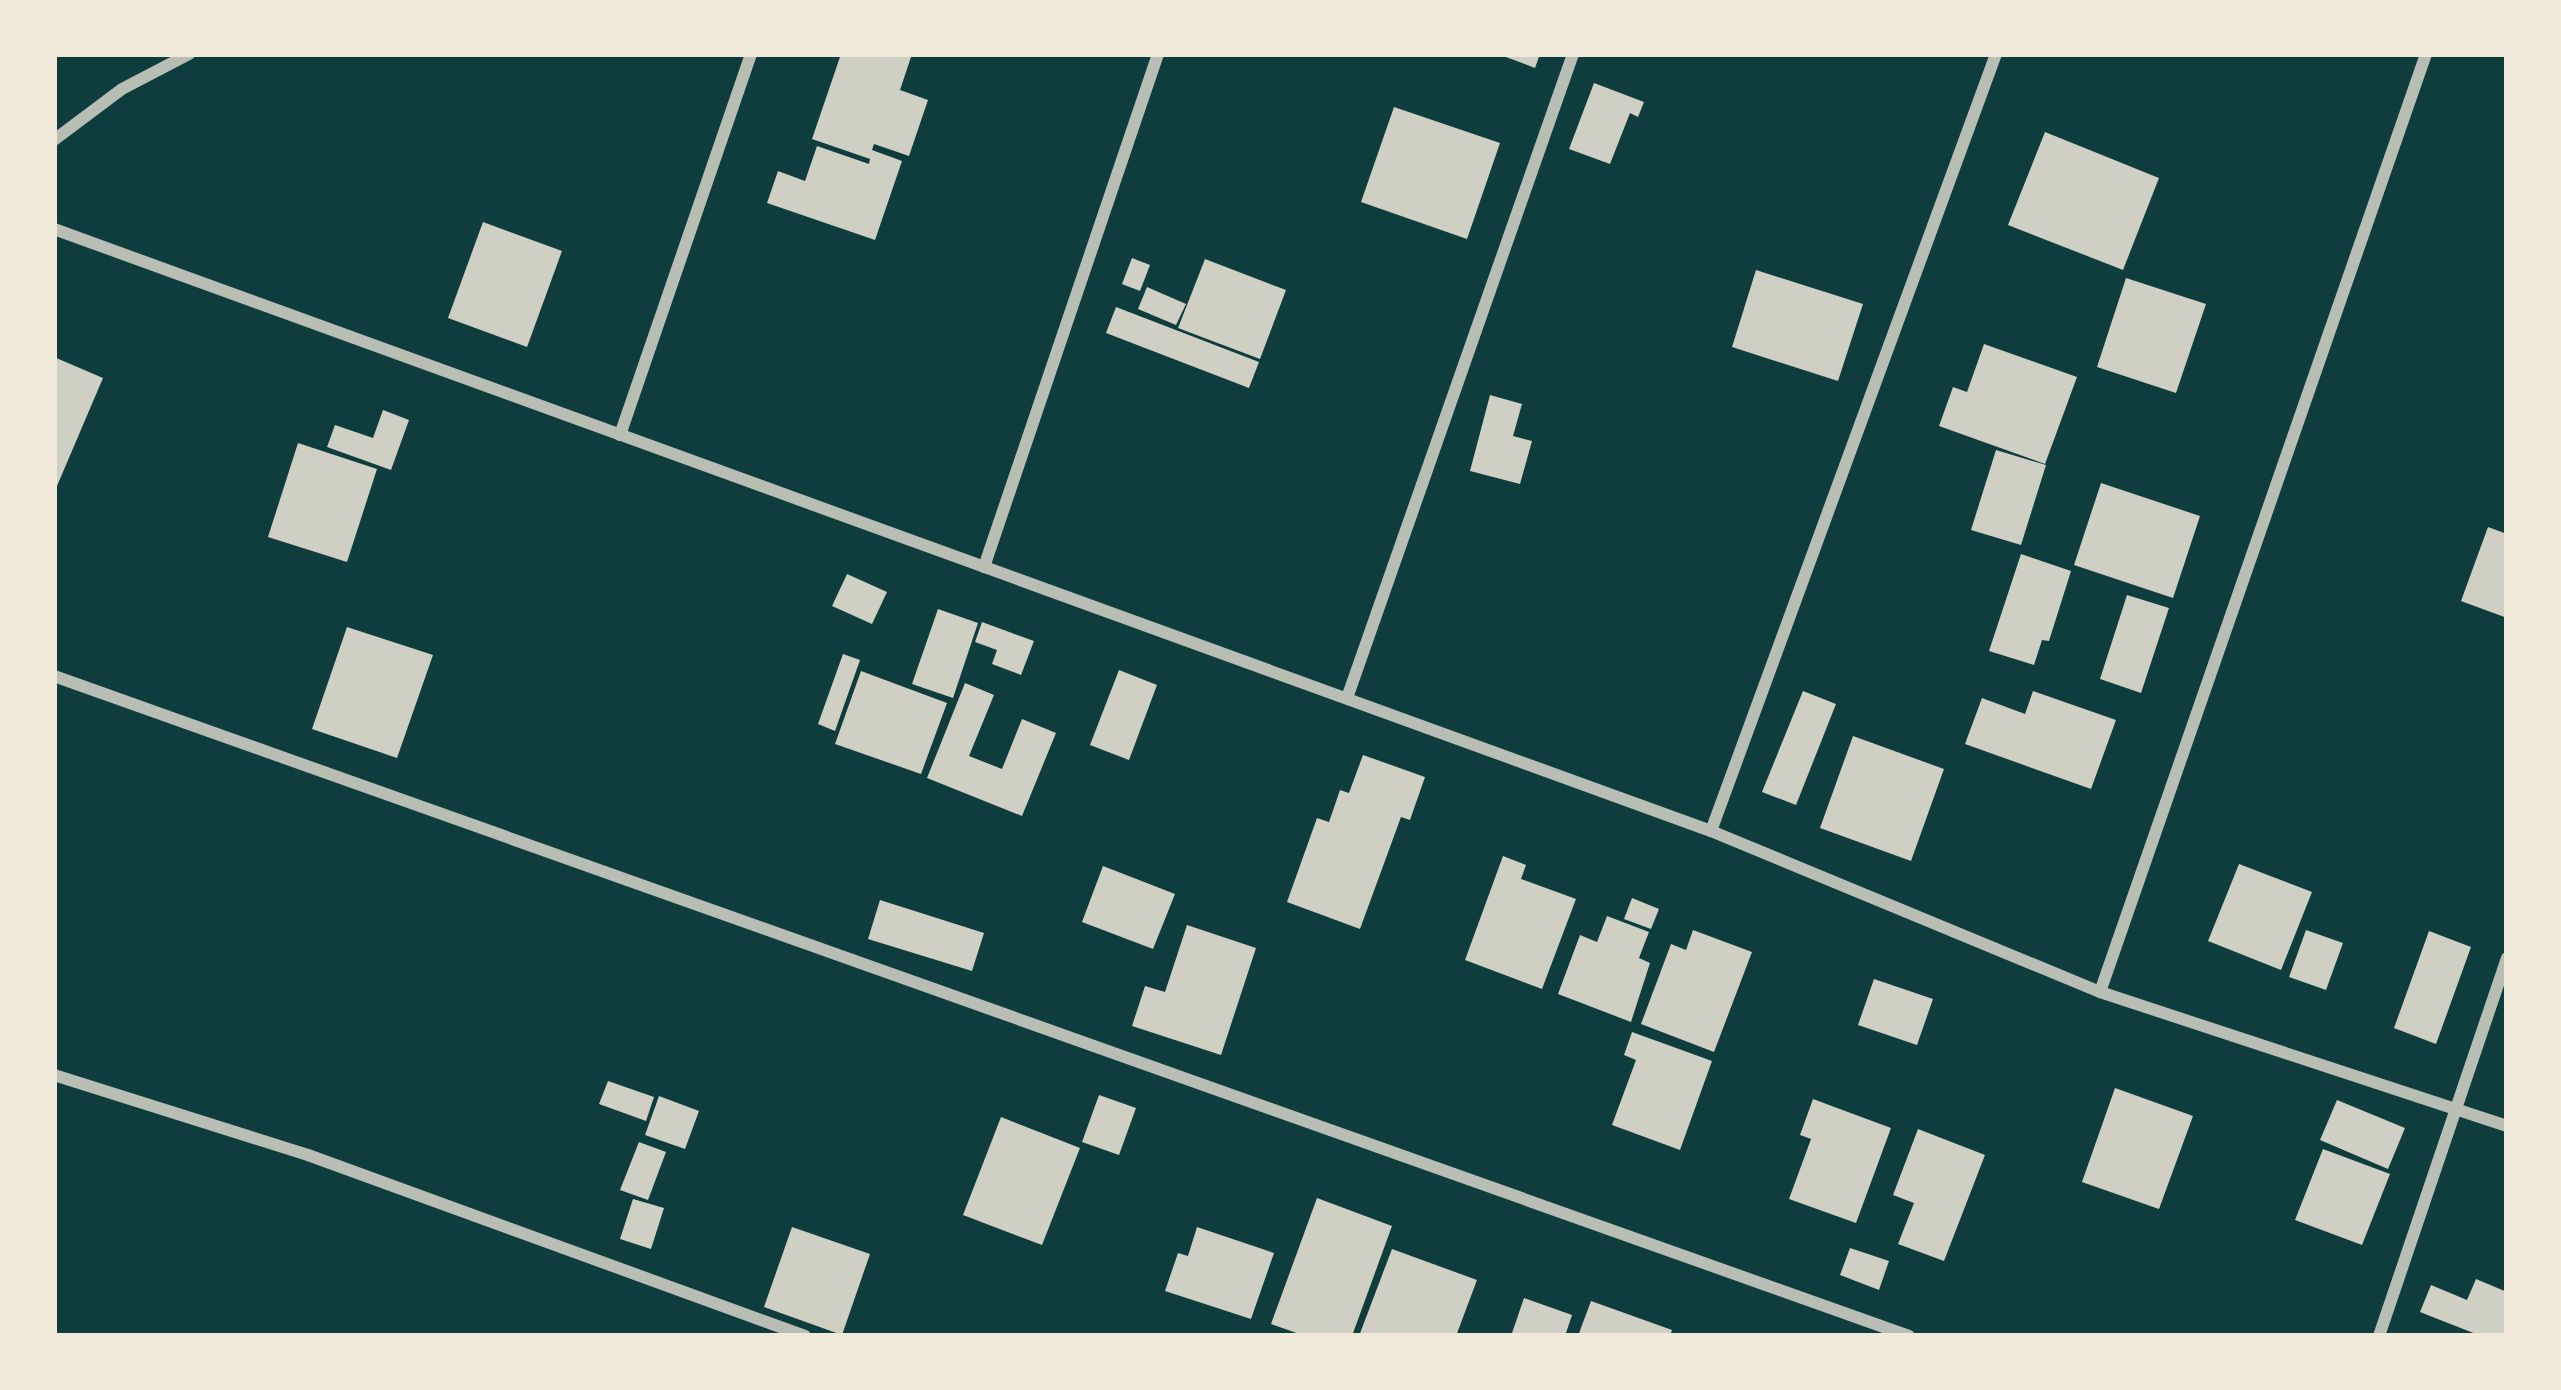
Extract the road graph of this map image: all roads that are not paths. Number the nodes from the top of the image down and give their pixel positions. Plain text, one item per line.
1 (189, 54) edge
2 (751, 54) edge
3 (1158, 54) edge
4 (1574, 54) edge
5 (1996, 54) edge
6 (2426, 54) edge
7 (54, 140) edge
8 (54, 229) edge
9 (620, 435) junction
10 (984, 567) junction
11 (54, 676) edge
12 (1347, 698) junction
13 (1712, 831) junction
14 (2507, 958) edge
15 (2100, 992) junction
16 (54, 1075) edge
17 (2455, 1108) junction
18 (2507, 1126) edge
19 (805, 1336) edge
20 (1909, 1336) edge
21 (2379, 1336) edge

1 - 7 street
2 - 9 street
3 - 10 street
4 - 12 street
5 - 13 street
6 - 15 street
8 - 9 street
9 - 10 street
10 - 12 street
11 - 20 street
12 - 13 street
13 - 15 street
14 - 17 street
15 - 17 street
16 - 19 street
17 - 18 street
17 - 21 street

